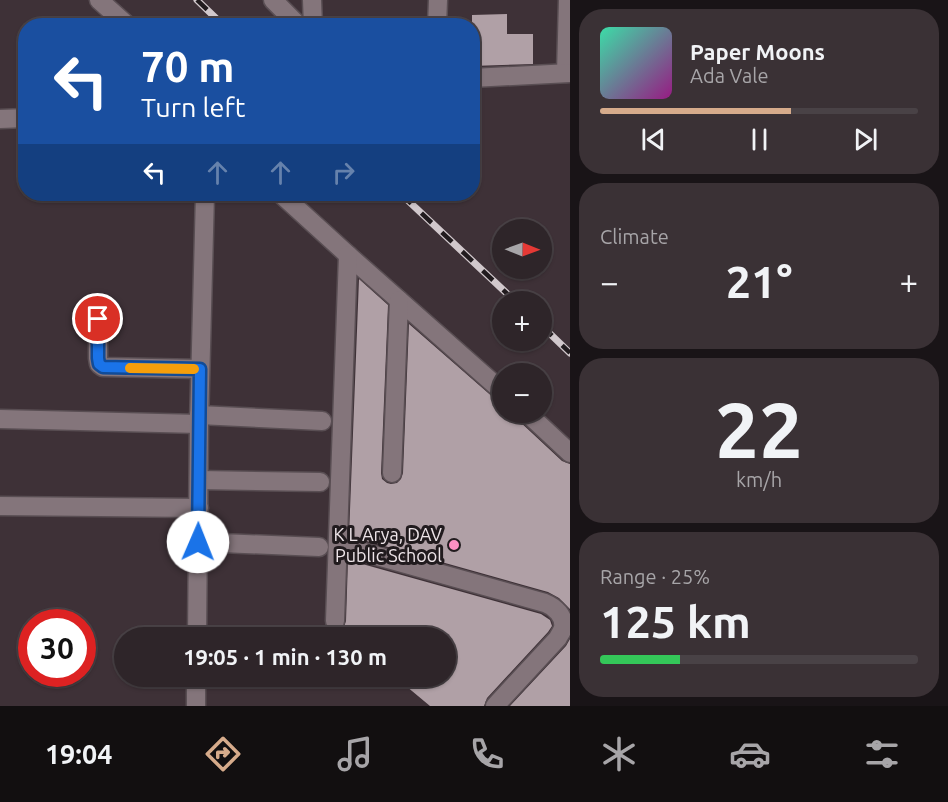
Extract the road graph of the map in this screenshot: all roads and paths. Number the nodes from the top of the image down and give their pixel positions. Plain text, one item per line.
1 (99, 0) edge
2 (273, 0) edge
3 (312, 0) edge
4 (438, 0) edge
5 (568, 0) edge
6 (119, 18) edge
7 (291, 18) edge
8 (312, 18) edge
9 (437, 18) edge
10 (568, 73) edge
11 (480, 78) edge
12 (18, 119) edge
13 (0, 120) edge
14 (205, 201) edge
15 (289, 201) edge
16 (348, 255) junction
17 (399, 300) junction
18 (98, 319) dead end
19 (200, 369) junction
20 (492, 383) edge
21 (0, 419) edge
22 (199, 419) junction
23 (322, 421) dead end
24 (538, 423) edge
25 (570, 453) edge
26 (392, 473) dead end
27 (199, 480) junction
28 (320, 482) dead end
29 (0, 506) edge
30 (199, 508) junction
31 (198, 542) junction
32 (338, 545) junction
33 (319, 547) dead end
34 (335, 621) dead end
35 (197, 627) edge
36 (196, 687) edge
37 (196, 706) edge
38 (495, 706) edge

1 - 6 street
2 - 7 street
3 - 8 street
4 - 9 street
5 - 10 street
10 - 11 street
12 - 13 street
14 - 19 street
15 - 16 street
16 - 17 street
16 - 32 street
17 - 20 street
17 - 26 street
18 - 19 street
19 - 22 street
21 - 22 street
22 - 23 street
22 - 27 street
24 - 25 street
27 - 28 street
27 - 30 street
29 - 30 street
30 - 31 street
31 - 33 street
31 - 35 street
32 - 34 street
32 - 38 street
36 - 37 street

